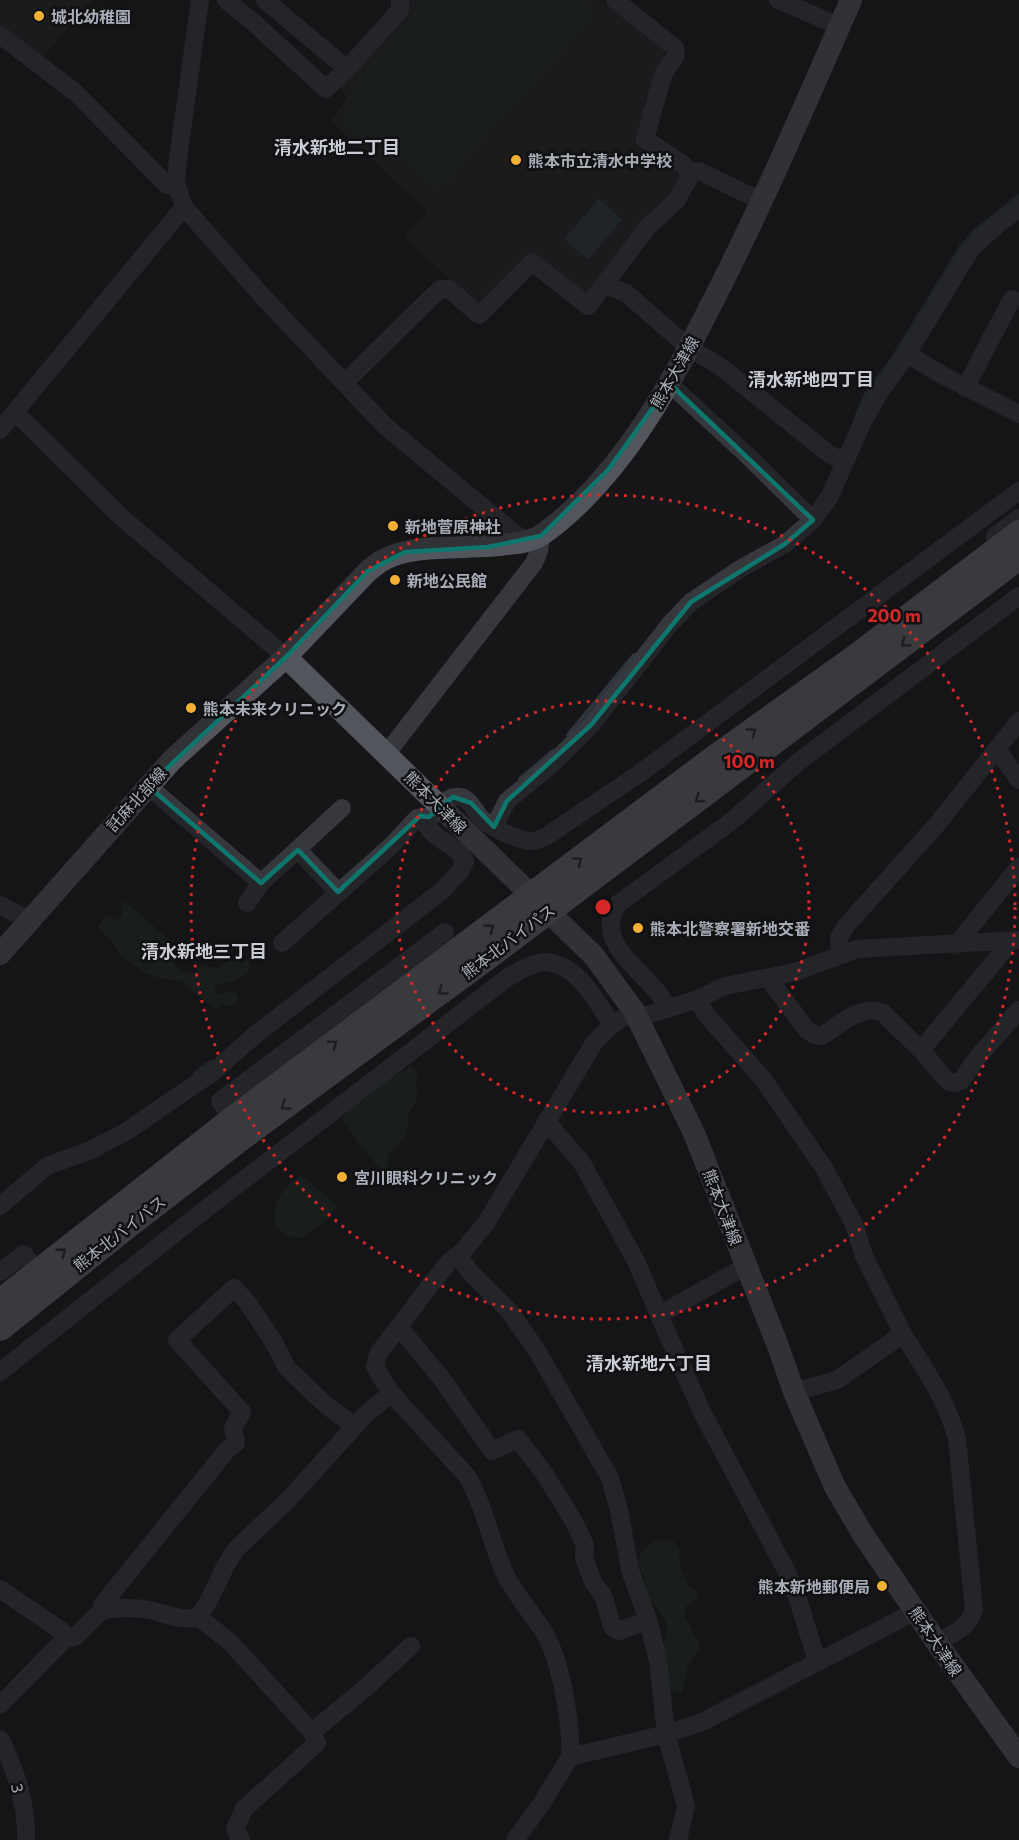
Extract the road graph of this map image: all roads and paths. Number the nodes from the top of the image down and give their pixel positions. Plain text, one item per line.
1 (200, 0) edge
2 (226, 0) edge
3 (265, 0) edge
4 (400, 0) edge
5 (615, 0) edge
6 (778, 0) edge
7 (850, 0) edge
8 (839, 26) junction
9 (0, 35) edge
10 (346, 69) junction
11 (688, 172) junction
12 (176, 183) junction
13 (763, 202) junction
14 (184, 207) junction
15 (1019, 209) edge
16 (605, 285) junction
17 (1012, 298) dead end
18 (689, 348) junction
19 (907, 354) junction
20 (344, 383) junction
21 (670, 384) junction
22 (965, 387) junction
23 (15, 412) junction
24 (1019, 414) edge
25 (0, 430) edge
26 (840, 460) junction
27 (1019, 491) edge
28 (808, 516) junction
29 (1019, 518) edge
30 (1019, 533) edge
31 (533, 539) junction
32 (1019, 557) edge
33 (1019, 573) edge
34 (1019, 596) edge
35 (950, 598) junction
36 (286, 657) junction
37 (1019, 721) edge
38 (998, 748) junction
39 (387, 753) junction
40 (1019, 780) edge
41 (148, 786) junction
42 (342, 808) dead end
43 (434, 811) junction
44 (494, 827) junction
45 (298, 850) junction
46 (1019, 867) edge
47 (261, 883) junction
48 (338, 892) junction
49 (247, 903) dead end
50 (539, 904) junction
51 (0, 905) edge
52 (30, 921) junction
53 (445, 932) dead end
54 (1013, 941) edge
55 (282, 943) dead end
56 (956, 945) junction
57 (0, 954) edge
58 (840, 955) junction
59 (768, 978) junction
60 (375, 998) junction
61 (698, 999) junction
62 (669, 1009) junction
63 (1019, 1010) edge
64 (636, 1015) junction
65 (612, 1025) junction
66 (921, 1050) junction
67 (546, 1121) junction
68 (0, 1206) edge
69 (458, 1255) junction
70 (746, 1266) junction
71 (0, 1272) edge
72 (37, 1272) junction
73 (0, 1302) edge
74 (659, 1316) junction
75 (399, 1327) junction
76 (0, 1328) edge
77 (903, 1334) junction
78 (0, 1372) edge
79 (794, 1392) junction
80 (392, 1393) junction
81 (354, 1426) junction
82 (0, 1589) edge
83 (102, 1610) junction
84 (916, 1611) junction
85 (197, 1616) junction
86 (648, 1620) junction
87 (65, 1640) junction
88 (937, 1643) junction
89 (411, 1646) dead end
90 (817, 1661) junction
91 (0, 1705) edge
92 (312, 1732) junction
93 (666, 1734) junction
94 (0, 1739) edge
95 (570, 1757) junction
96 (1019, 1757) edge
97 (26, 1840) edge
98 (241, 1840) edge
99 (515, 1840) edge
100 (678, 1840) edge

1 - 12 street
2 - 10 street
3 - 10 street
4 - 10 street
5 - 11 street
6 - 8 street
7 - 8 main road, 熊本大津線
8 - 13 main road, 熊本大津線
9 - 12 street
11 - 13 street
11 - 16 street
12 - 14 street
13 - 18 main road, 熊本大津線
14 - 20 street
14 - 23 street
15 - 19 street
16 - 18 street
16 - 20 street
17 - 22 street
18 - 21 main road, 熊本大津線
18 - 26 street
19 - 22 street
19 - 26 street
20 - 31 street
21 - 28 street
21 - 31 main road, 熊本大津線
22 - 24 street
23 - 25 street
23 - 36 street
26 - 28 street
27 - 44 street
28 - 44 street
29 - 35 street
30 - 35 highway, 熊本北バイパス
31 - 36 main road, 熊本大津線
31 - 39 street
32 - 35 highway, 熊本北バイパス
33 - 35 street
34 - 62 street
35 - 50 highway, 熊本北バイパス
36 - 39 main road, 熊本大津線
36 - 41 main road, 託麻北部線
37 - 38 street
38 - 40 street
38 - 58 street
39 - 43 main road, 熊本大津線
41 - 47 street
41 - 52 main road, 託麻北部線
42 - 45 street
43 - 44 street
43 - 48 street
43 - 50 main road, 熊本大津線
43 - 68 street
45 - 47 street
45 - 48 street
46 - 56 street
47 - 49 street
48 - 55 street
60 -> 50 highway, 熊本北バイパス
50 - 64 main road, 熊本大津線
50 -> 76 highway, 熊本北バイパス
51 - 52 street
52 - 57 main road, 託麻北部線
53 - 60 street
54 - 56 street
54 - 66 street
56 - 58 street
58 - 59 street
59 - 61 street
59 - 66 street
72 -> 60 highway, 熊本北バイパス
61 - 62 street
61 - 77 street
62 - 64 street
63 - 66 street
64 - 65 street
64 - 70 main road, 熊本大津線
65 - 67 street
65 - 78 street
67 - 69 street
67 - 74 street
69 - 75 street
69 - 86 street
70 - 74 street
70 - 79 main road, 熊本大津線
71 - 72 street
72 - 73 highway, 熊本北バイパス
74 - 90 street
75 - 80 street
75 - 86 street
77 - 79 street
77 - 88 street
79 - 84 main road, 熊本大津線
80 - 81 street
80 - 95 street
81 - 83 street
81 - 85 street
82 - 87 street
83 - 85 street
83 - 87 street
84 - 88 main road, 熊本大津線
84 - 90 street
85 - 92 street
86 - 93 street
87 - 91 street
88 - 96 main road, 熊本大津線
89 - 92 street
90 - 93 street
92 - 98 street
93 - 95 street
93 - 100 street
94 - 97 street, 3
95 - 99 street

